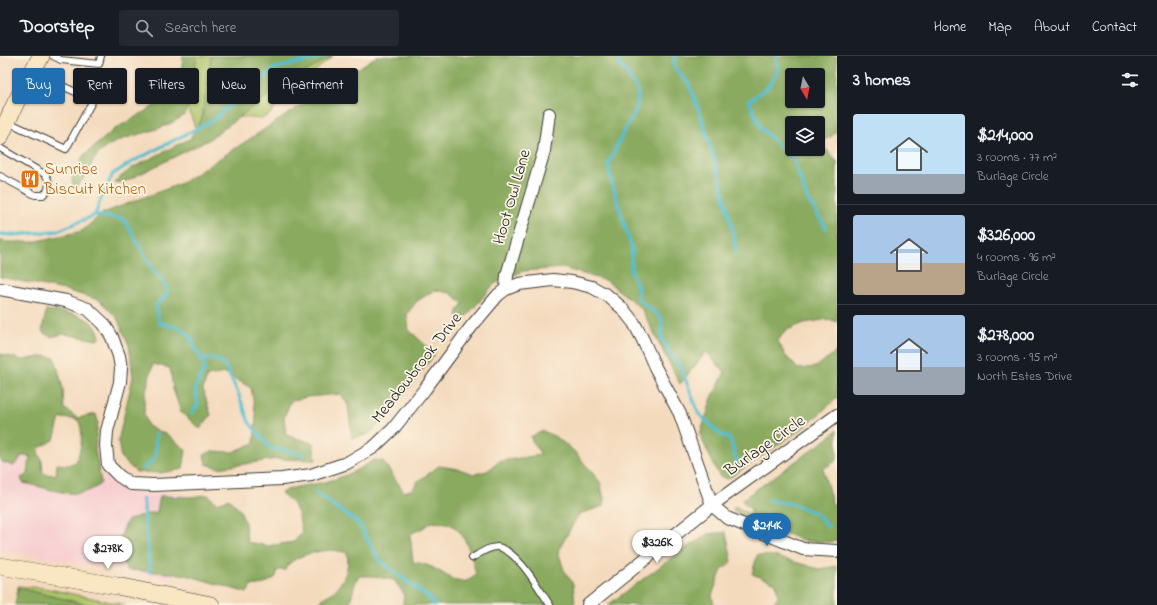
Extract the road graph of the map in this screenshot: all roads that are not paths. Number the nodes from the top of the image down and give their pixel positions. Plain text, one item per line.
1 (100, 56) edge
2 (39, 60) edge
3 (549, 114) dead end
4 (7, 122) junction
5 (0, 137) edge
6 (0, 148) edge
7 (0, 176) edge
8 (0, 290) edge
9 (506, 290) junction
10 (837, 415) edge
11 (712, 504) junction
12 (837, 551) edge
13 (472, 558) dead end
14 (0, 566) edge
15 (211, 605) edge
16 (550, 605) edge
17 (588, 605) edge

1 - 2 lane
2 - 4 main road
2 - 4 lane
3 - 9 street, Hoot Owl Lane
4 - 5 main road
6 - 7 lane
8 - 9 street, Meadowbrook Drive
9 - 11 street, Meadowbrook Drive
10 - 11 street, Burlage Circle
11 - 12 street
11 - 17 street, Burlage Circle
13 - 16 lane
14 - 15 main road

